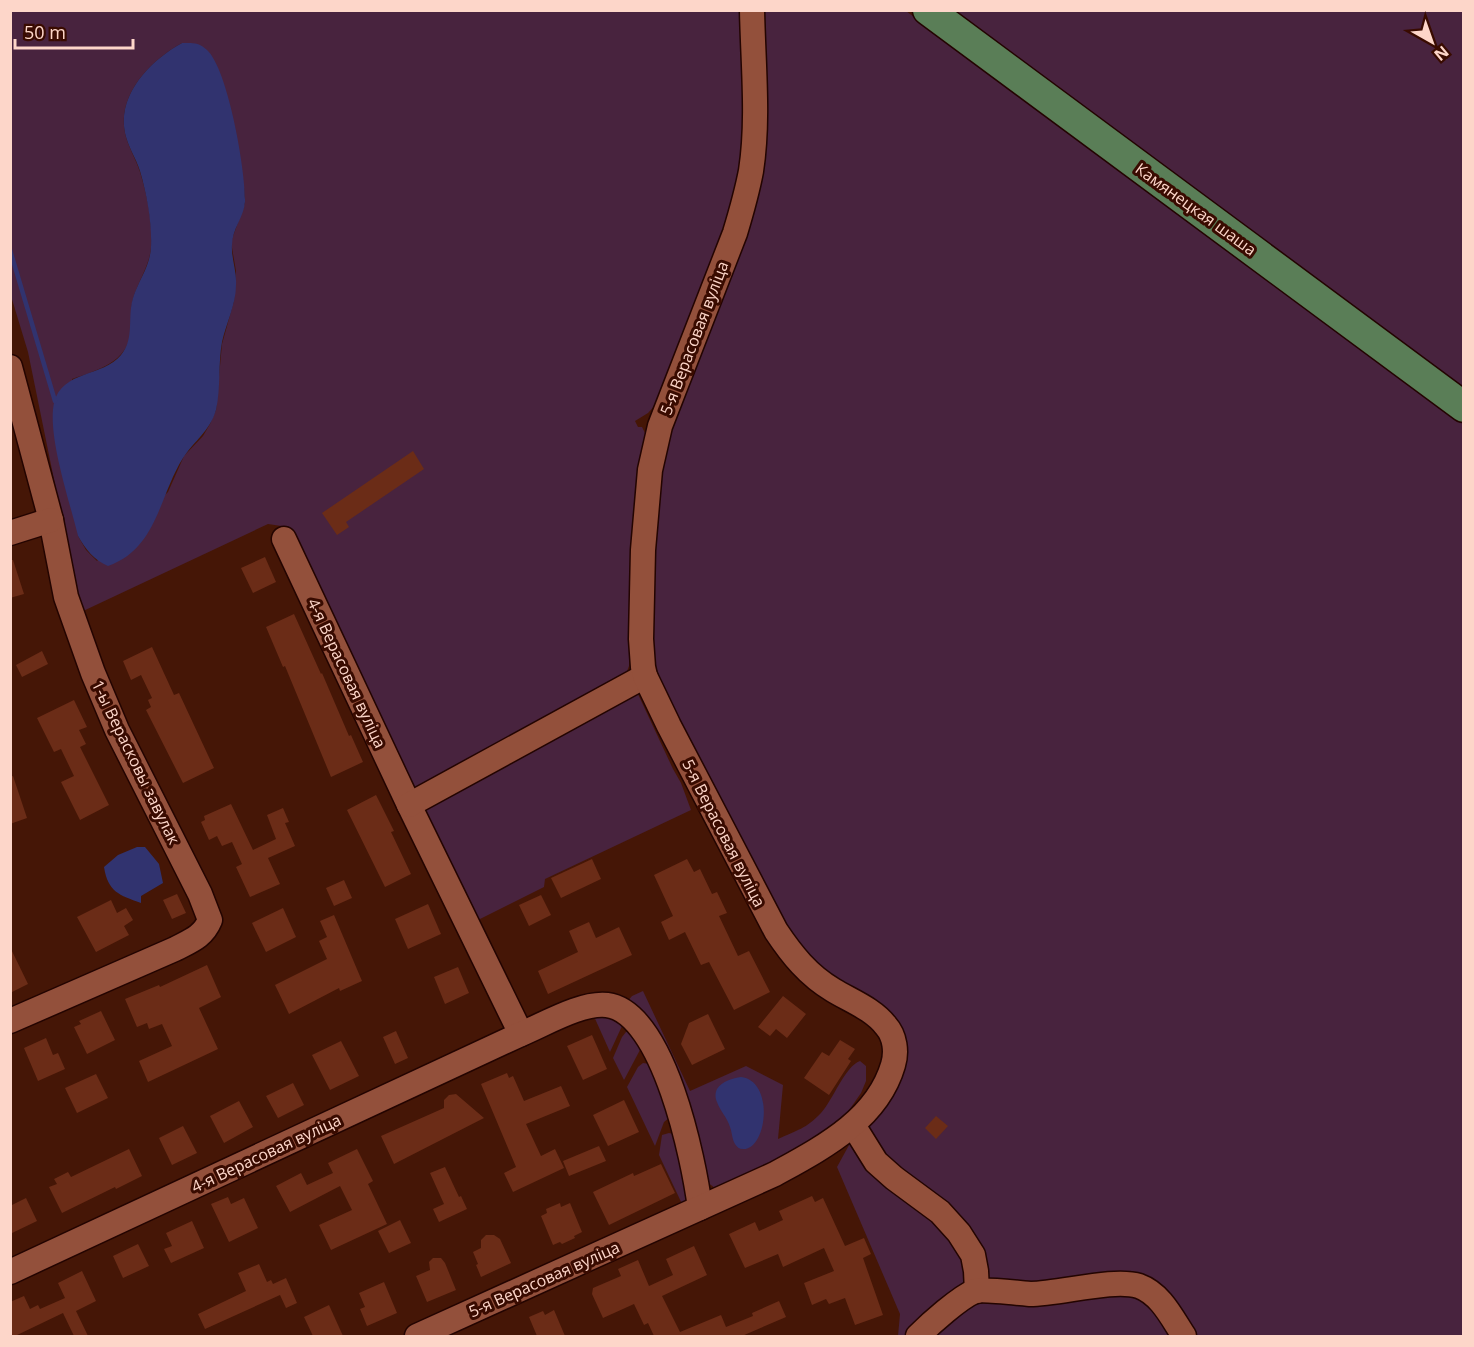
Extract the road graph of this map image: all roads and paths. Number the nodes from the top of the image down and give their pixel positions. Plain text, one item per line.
1 (752, 10) edge
2 (927, 10) edge
3 (10, 367) edge
4 (1464, 407) edge
5 (51, 520) junction
6 (10, 533) edge
7 (284, 539) dead end
8 (645, 676) junction
9 (409, 805) junction
10 (10, 1021) edge
11 (522, 1034) junction
12 (853, 1125) junction
13 (700, 1208) junction
14 (10, 1272) edge
15 (977, 1291) junction
16 (417, 1336) edge
17 (918, 1336) edge
18 (1184, 1336) edge

1 - 8 street, 5-я Верасовая вуліца
2 - 4 main road, Камянецкая шаша
3 - 5 street, 1-ы Верасковы завулак
5 - 6 street
5 - 10 street, 1-ы Верасковы завулак
7 - 9 street, 4-я Верасовая вуліца
8 - 9 street
8 - 12 street, 5-я Верасовая вуліца
9 - 11 street, 4-я Верасовая вуліца
11 - 13 street, 4-я Верасовая вуліца
11 - 14 street, 4-я Верасовая вуліца
12 - 13 street, 5-я Верасовая вуліца
12 - 15 street
13 - 16 street, 5-я Верасовая вуліца
15 - 17 street
15 - 18 street

